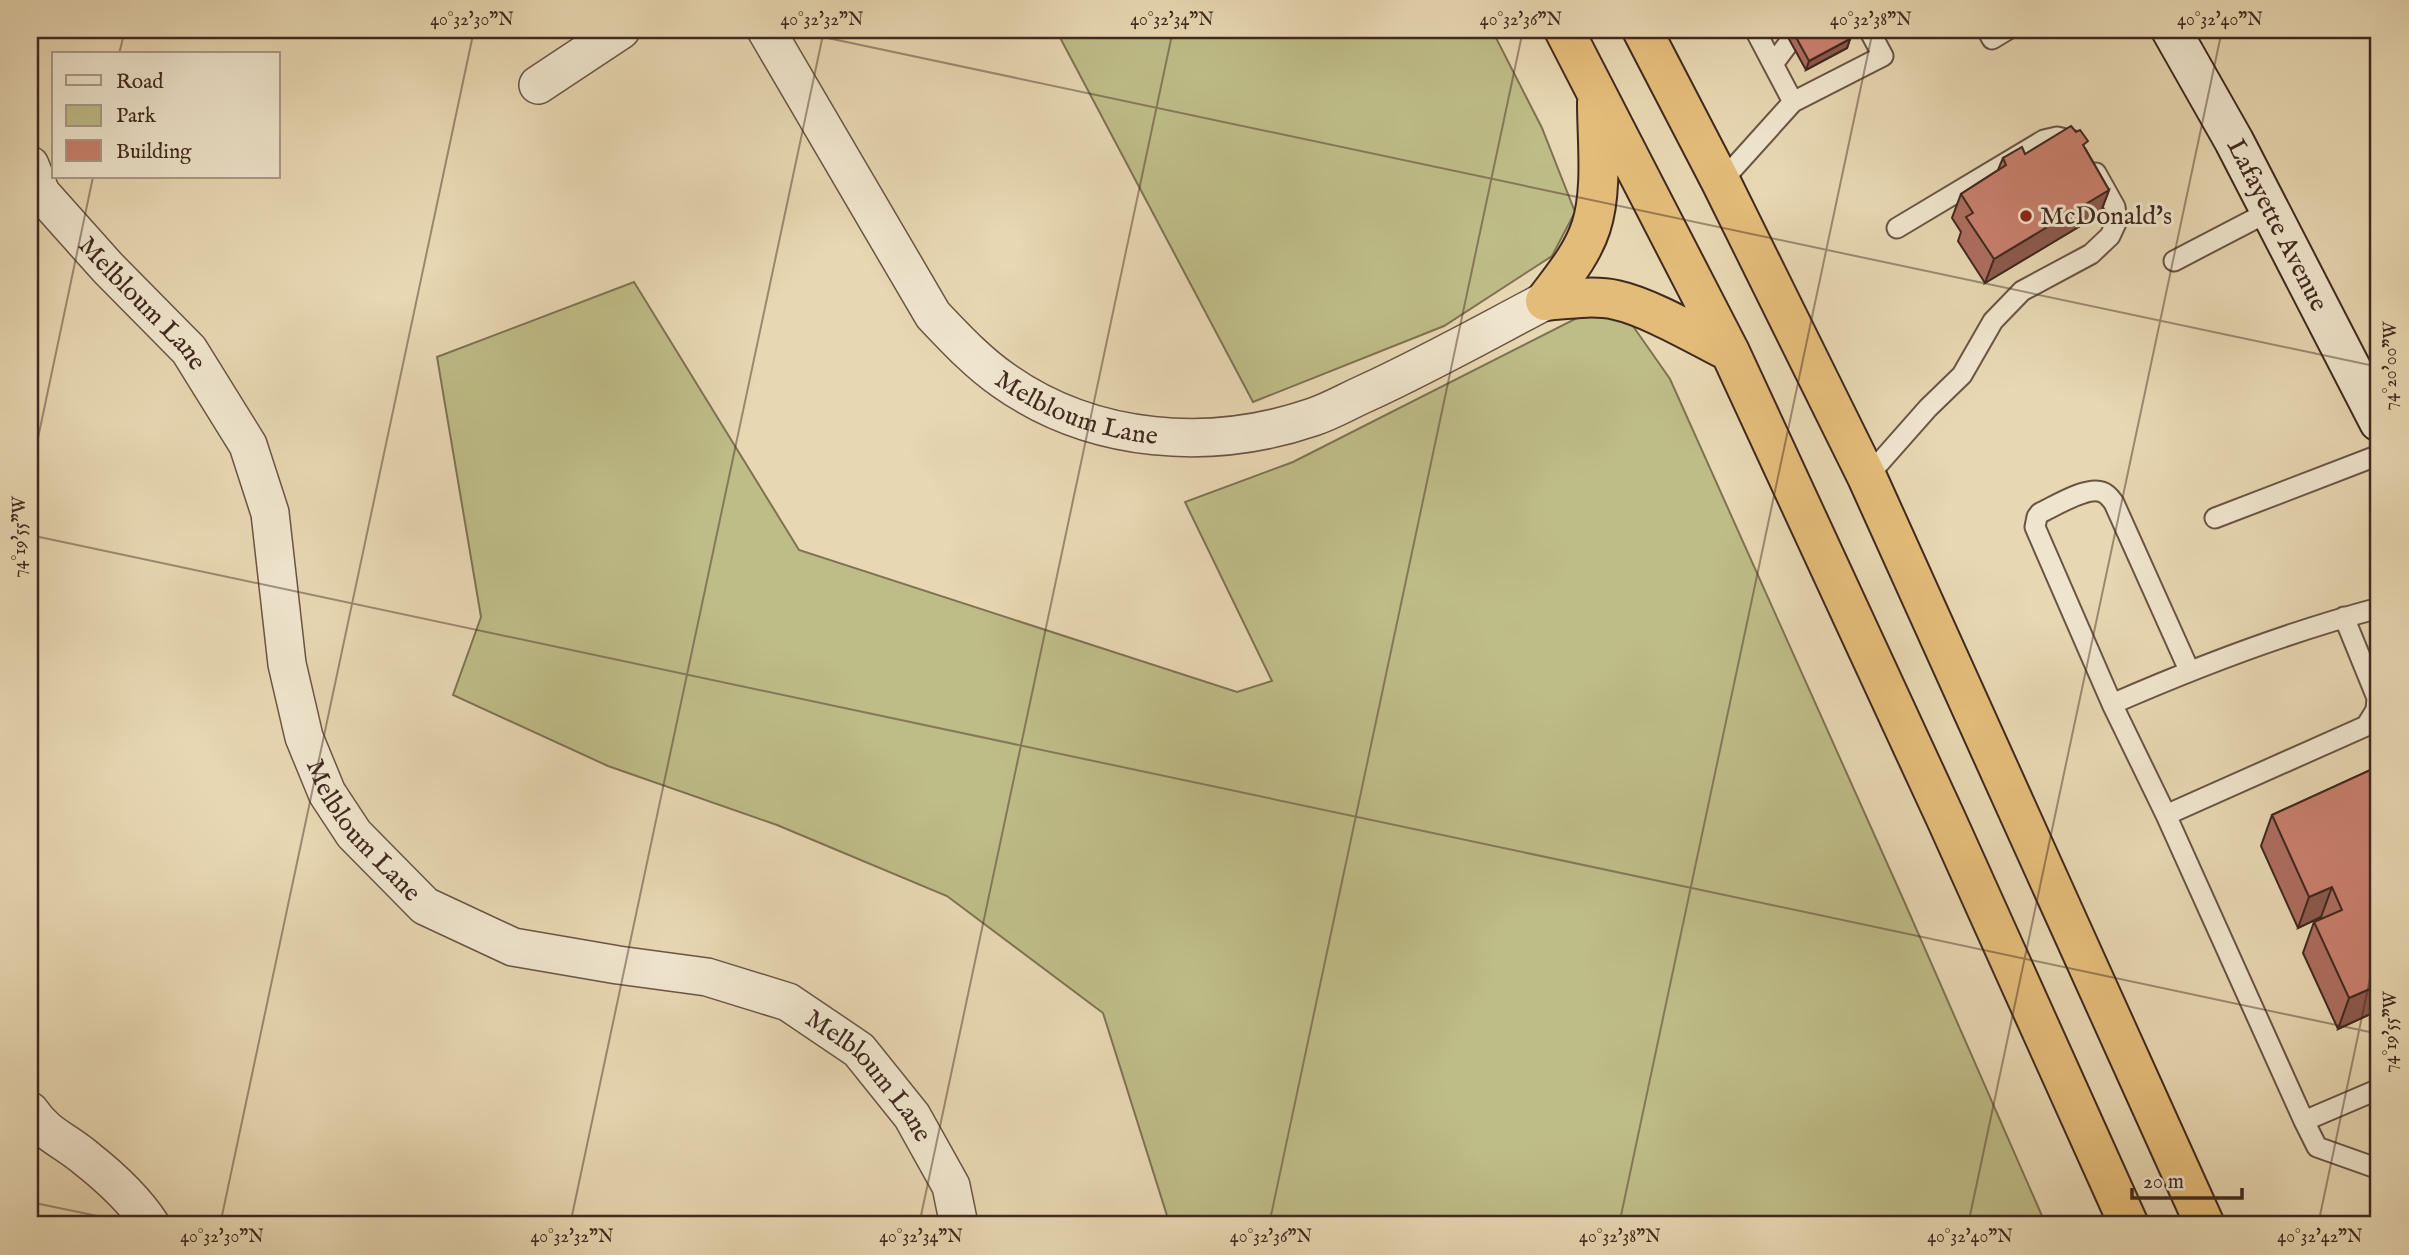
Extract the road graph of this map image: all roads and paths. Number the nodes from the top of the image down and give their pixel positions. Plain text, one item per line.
1 (621, 30) edge
2 (766, 30) edge
3 (1564, 30) edge
4 (1642, 30) edge
5 (1755, 30) edge
6 (1869, 30) edge
7 (1987, 30) edge
8 (2007, 30) edge
9 (2171, 30) edge
10 (1791, 40) edge
11 (1773, 64) junction
12 (538, 85) dead end
13 (1597, 96) junction
14 (1793, 102) junction
15 (30, 165) edge
16 (1721, 182) junction
17 (2270, 211) junction
18 (1897, 228) dead end
19 (2174, 261) dead end
20 (1545, 301) junction
21 (1730, 352) junction
22 (2379, 422) edge
23 (2379, 455) edge
24 (1867, 477) junction
25 (2215, 518) dead end
26 (2379, 608) edge
27 (2344, 617) junction
28 (2189, 670) junction
29 (2112, 704) junction
30 (2166, 816) junction
31 (2379, 1089) edge
32 (33, 1120) edge
33 (2304, 1121) junction
34 (2379, 1169) edge
35 (150, 1225) edge
36 (959, 1225) edge
37 (2129, 1225) edge
38 (2205, 1225) edge

1 - 12 street
2 - 20 street, Melbloum Lane
3 - 13 highway
4 - 16 highway
5 - 11 lane
6 - 14 lane
7 - 8 lane
9 - 17 street, Lafayette Avenue
10 - 11 lane
11 - 14 lane
13 - 20 highway
13 - 21 highway
14 - 16 lane
15 - 36 street, Melbloum Lane
16 - 24 highway
17 - 19 lane
17 - 22 street, Lafayette Avenue
18 - 24 lane
20 - 21 highway
21 - 37 highway
23 - 25 lane
24 - 38 highway
26 - 27 lane
27 - 28 lane
27 - 30 lane
28 - 29 lane
28 - 29 lane
29 - 30 lane
30 - 33 lane
31 - 33 lane
32 - 35 street
33 - 34 lane

